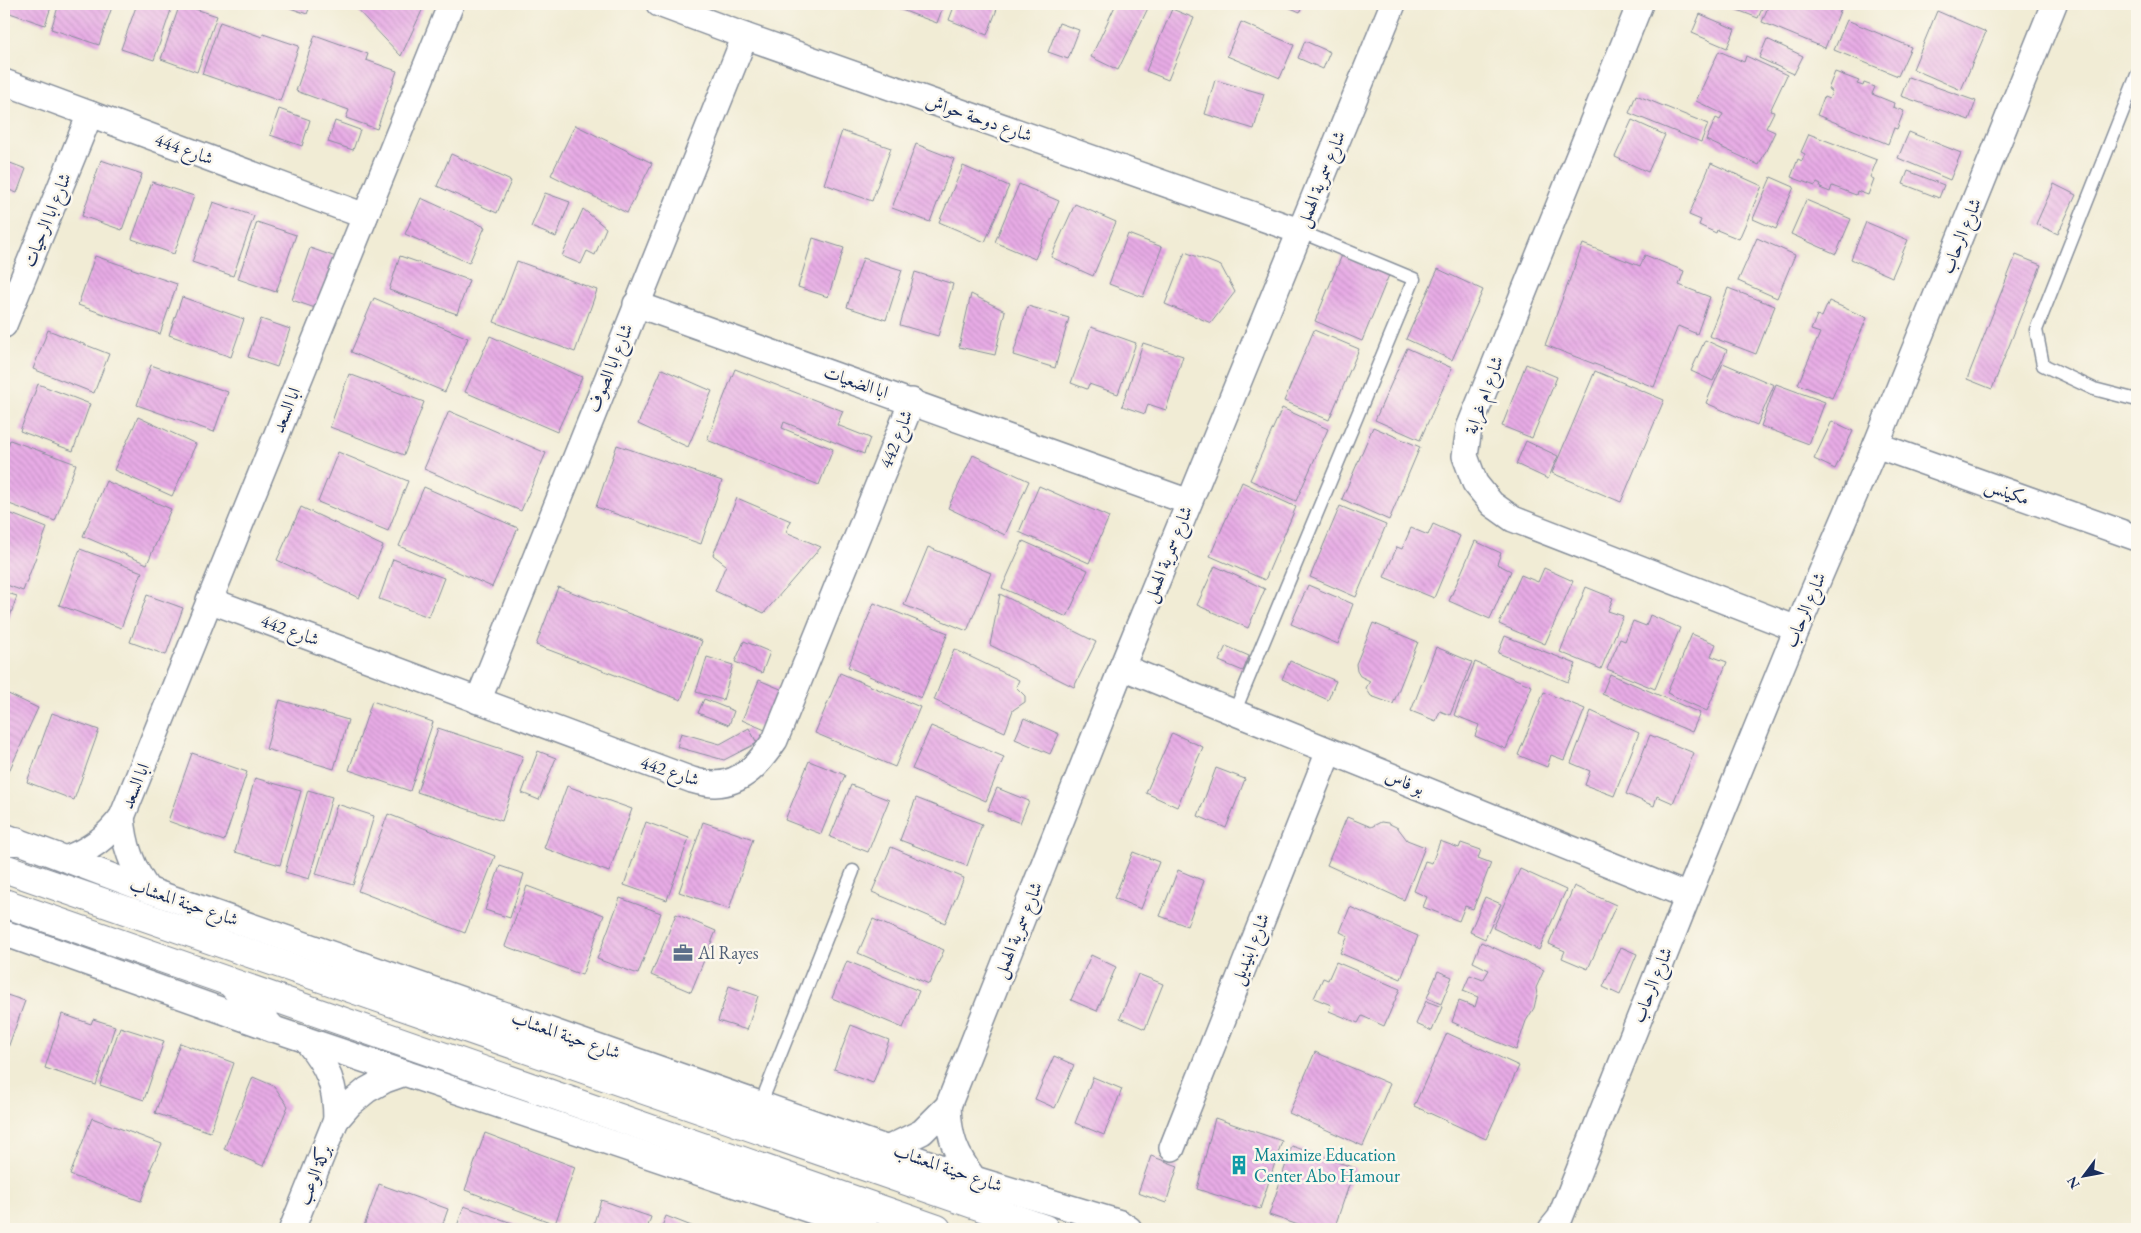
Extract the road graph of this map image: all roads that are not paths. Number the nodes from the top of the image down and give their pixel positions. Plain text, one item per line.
1 (451, 4) edge
2 (659, 4) edge
3 (1393, 4) edge
4 (1640, 4) edge
5 (2054, 4) edge
6 (745, 36) junction
7 (2137, 75) edge
8 (4, 82) edge
9 (90, 114) junction
10 (365, 216) junction
11 (1299, 231) junction
12 (636, 304) junction
13 (4, 325) edge
14 (2137, 400) edge
15 (912, 401) junction
16 (1876, 445) junction
17 (1189, 502) junction
18 (2137, 538) edge
19 (209, 600) junction
20 (1797, 629) junction
21 (1122, 667) junction
22 (478, 700) junction
23 (1234, 712) junction
24 (1328, 751) junction
25 (122, 817) junction
26 (8, 839) edge
27 (65, 859) junction
28 (4, 868) edge
29 (853, 871) dead end
30 (148, 890) junction
31 (1688, 896) junction
32 (4, 903) edge
33 (4, 933) edge
34 (230, 982) junction
35 (271, 1028) junction
36 (306, 1040) junction
37 (405, 1073) junction
38 (761, 1103) junction
39 (948, 1106) junction
40 (336, 1120) junction
41 (889, 1148) junction
42 (1172, 1148) dead end
43 (974, 1179) junction
44 (1556, 1226) edge
45 (292, 1229) edge
46 (866, 1229) edge
47 (936, 1229) edge
48 (1044, 1229) edge
49 (1129, 1229) edge

1 - 10 street, ابا السعد
2 - 6 street, شارع دوحة حواش
3 - 11 street, شارع سمرية الهمل
4 - 20 street, شارع ام غرابة
5 - 16 street, شارع الرحاب
6 - 11 street, شارع دوحة حواش
6 - 12 street, شارع ابا الصوف
7 - 14 lane
8 - 9 street, شارع 444
9 - 10 street, شارع 444
9 - 13 street, شارع ابا الرحيات
10 - 19 street, ابا السعد
11 - 17 street, شارع سمرية الهمل
11 - 23 lane
12 - 15 street, ابا الضعيات
12 - 22 street, شارع ابا الصوف
15 - 17 street, ابا الضعيات
15 - 22 street, شارع 442
16 - 18 street, مكينس
16 - 20 street, شارع الرحاب
17 - 21 street, شارع سمرية الهمل
19 - 22 street, شارع 442
19 - 25 street, ابا السعد
20 - 31 street, شارع الرحاب
21 - 23 street, بو فاس
21 - 39 street, شارع سمرية الهمل
23 - 24 street, بو فاس
24 - 31 street, بو فاس
24 - 42 street, شارع ابنيديل
25 - 27 street, ابا السعد
25 - 30 street, ابا السعد
26 - 27 street, شارع حينة المعشاب
27 - 30 street, شارع حينة المعشاب
28 - 48 street, شارع حينة المعشاب
29 - 38 lane
30 - 38 street, شارع حينة المعشاب
31 - 44 street, شارع الرحاب
32 - 34 street
33 - 35 street
34 - 35 street
34 - 47 street
35 - 36 street
36 - 37 street
36 - 40 street, بركة الوعب
37 - 40 street, بركة الوعب
37 - 46 street
38 - 41 street, شارع حينة المعشاب
39 - 41 street, شارع سمرية الهمل
39 - 43 street, شارع سمرية الهمل
40 - 45 street, بركة الوعب
41 - 43 street, شارع حينة المعشاب
43 - 49 street, شارع حينة المعشاب

